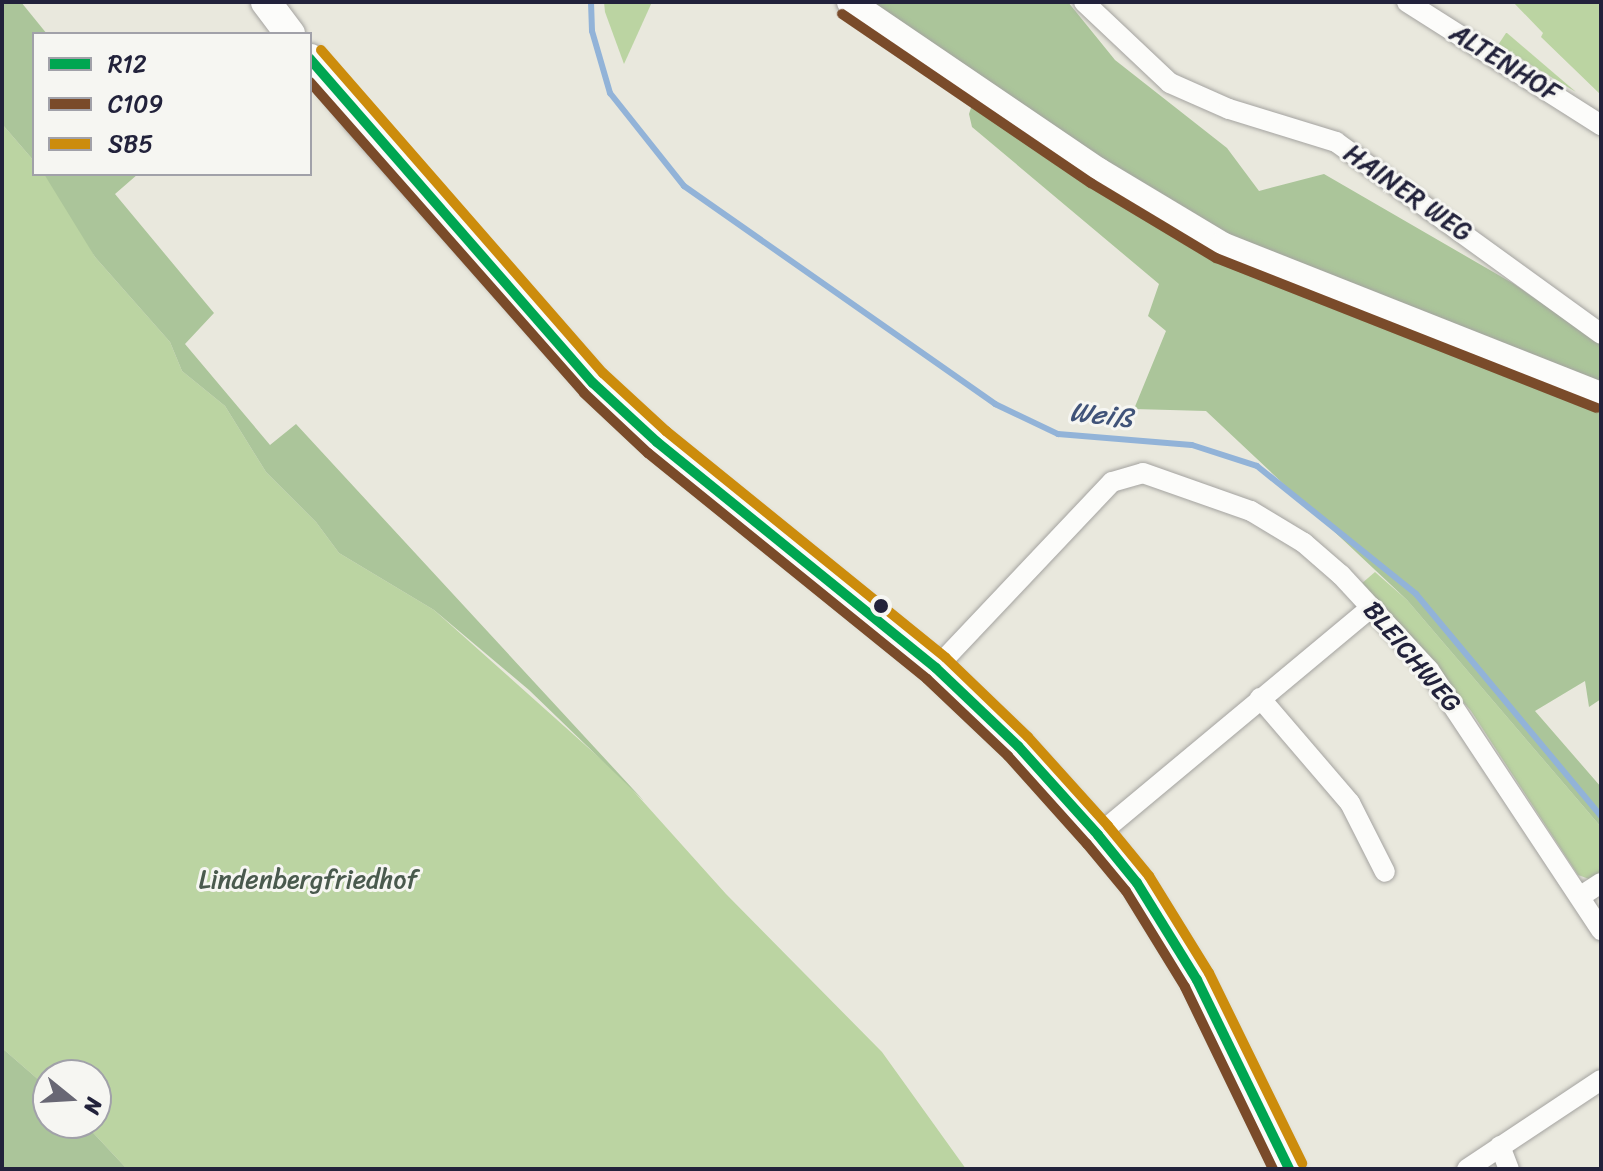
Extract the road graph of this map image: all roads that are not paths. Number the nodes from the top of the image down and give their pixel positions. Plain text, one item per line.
1 (266, 2) edge
2 (850, 2) edge
3 (1084, 2) edge
4 (1407, 2) edge
5 (288, 32) edge
6 (312, 61) edge
7 (1601, 125) edge
8 (1601, 334) edge
9 (1601, 395) edge
10 (1372, 607) junction
11 (936, 668) junction
12 (1260, 698) junction
13 (1098, 835) junction
14 (1385, 872) dead end
15 (1601, 883) edge
16 (1581, 896) junction
17 (1601, 930) edge
18 (1601, 1080) edge
19 (1500, 1146) junction
20 (1289, 1169) edge
21 (1467, 1169) edge
22 (1509, 1169) edge

1 - 5 main road
2 - 9 street
3 - 8 street, HAINER WEG
4 - 7 street, ALTENHOF
6 - 11 main road
10 - 11 street, BLEICHWEG
10 - 12 street
10 - 16 street, BLEICHWEG
11 - 13 main road
12 - 13 street
12 - 14 street
13 - 20 main road
15 - 16 street
16 - 17 street, BLEICHWEG
18 - 19 street
19 - 21 street
19 - 22 street

